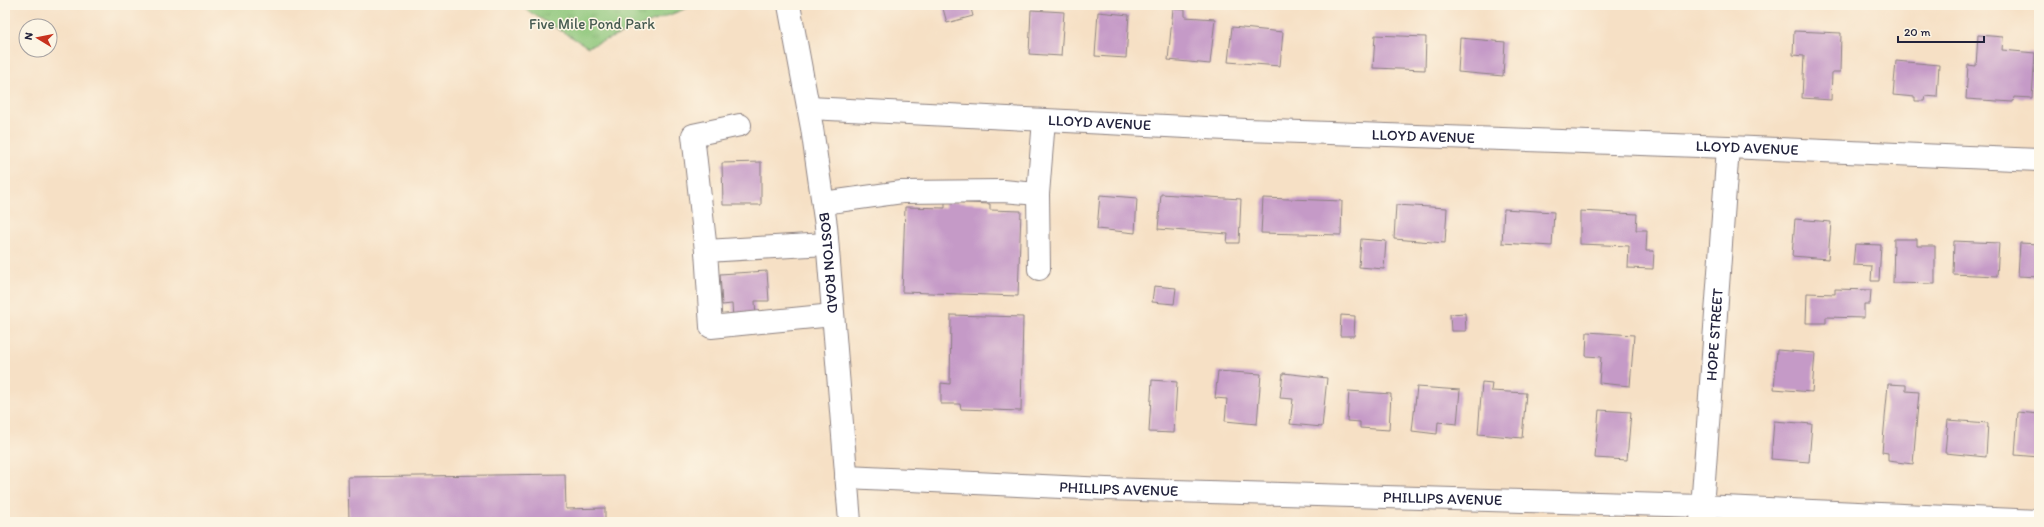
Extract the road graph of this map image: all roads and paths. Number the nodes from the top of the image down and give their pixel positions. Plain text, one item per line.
1 (789, 5) edge
2 (809, 108) junction
3 (1044, 120) junction
4 (740, 126) dead end
5 (1728, 147) junction
6 (2039, 160) edge
7 (1038, 194) junction
8 (822, 203) junction
9 (827, 244) junction
10 (706, 251) junction
11 (1039, 269) dead end
12 (833, 315) junction
13 (846, 477) junction
14 (1701, 514) edge
15 (2039, 521) edge
16 (850, 522) edge

1 - 2 street, BOSTON ROAD
2 - 3 street, LLOYD AVENUE
2 - 8 street, BOSTON ROAD
3 - 5 street, LLOYD AVENUE
3 - 7 street
4 - 10 street
5 - 6 street, LLOYD AVENUE
5 - 14 street, HOPE STREET
7 - 8 street
7 - 11 street
8 - 9 street, BOSTON ROAD
9 - 10 street
9 - 12 street, BOSTON ROAD
10 - 12 street
12 - 13 street, BOSTON ROAD
13 - 14 street, PHILLIPS AVENUE
13 - 16 street, BOSTON ROAD
14 - 15 street, PHILLIPS AVENUE

